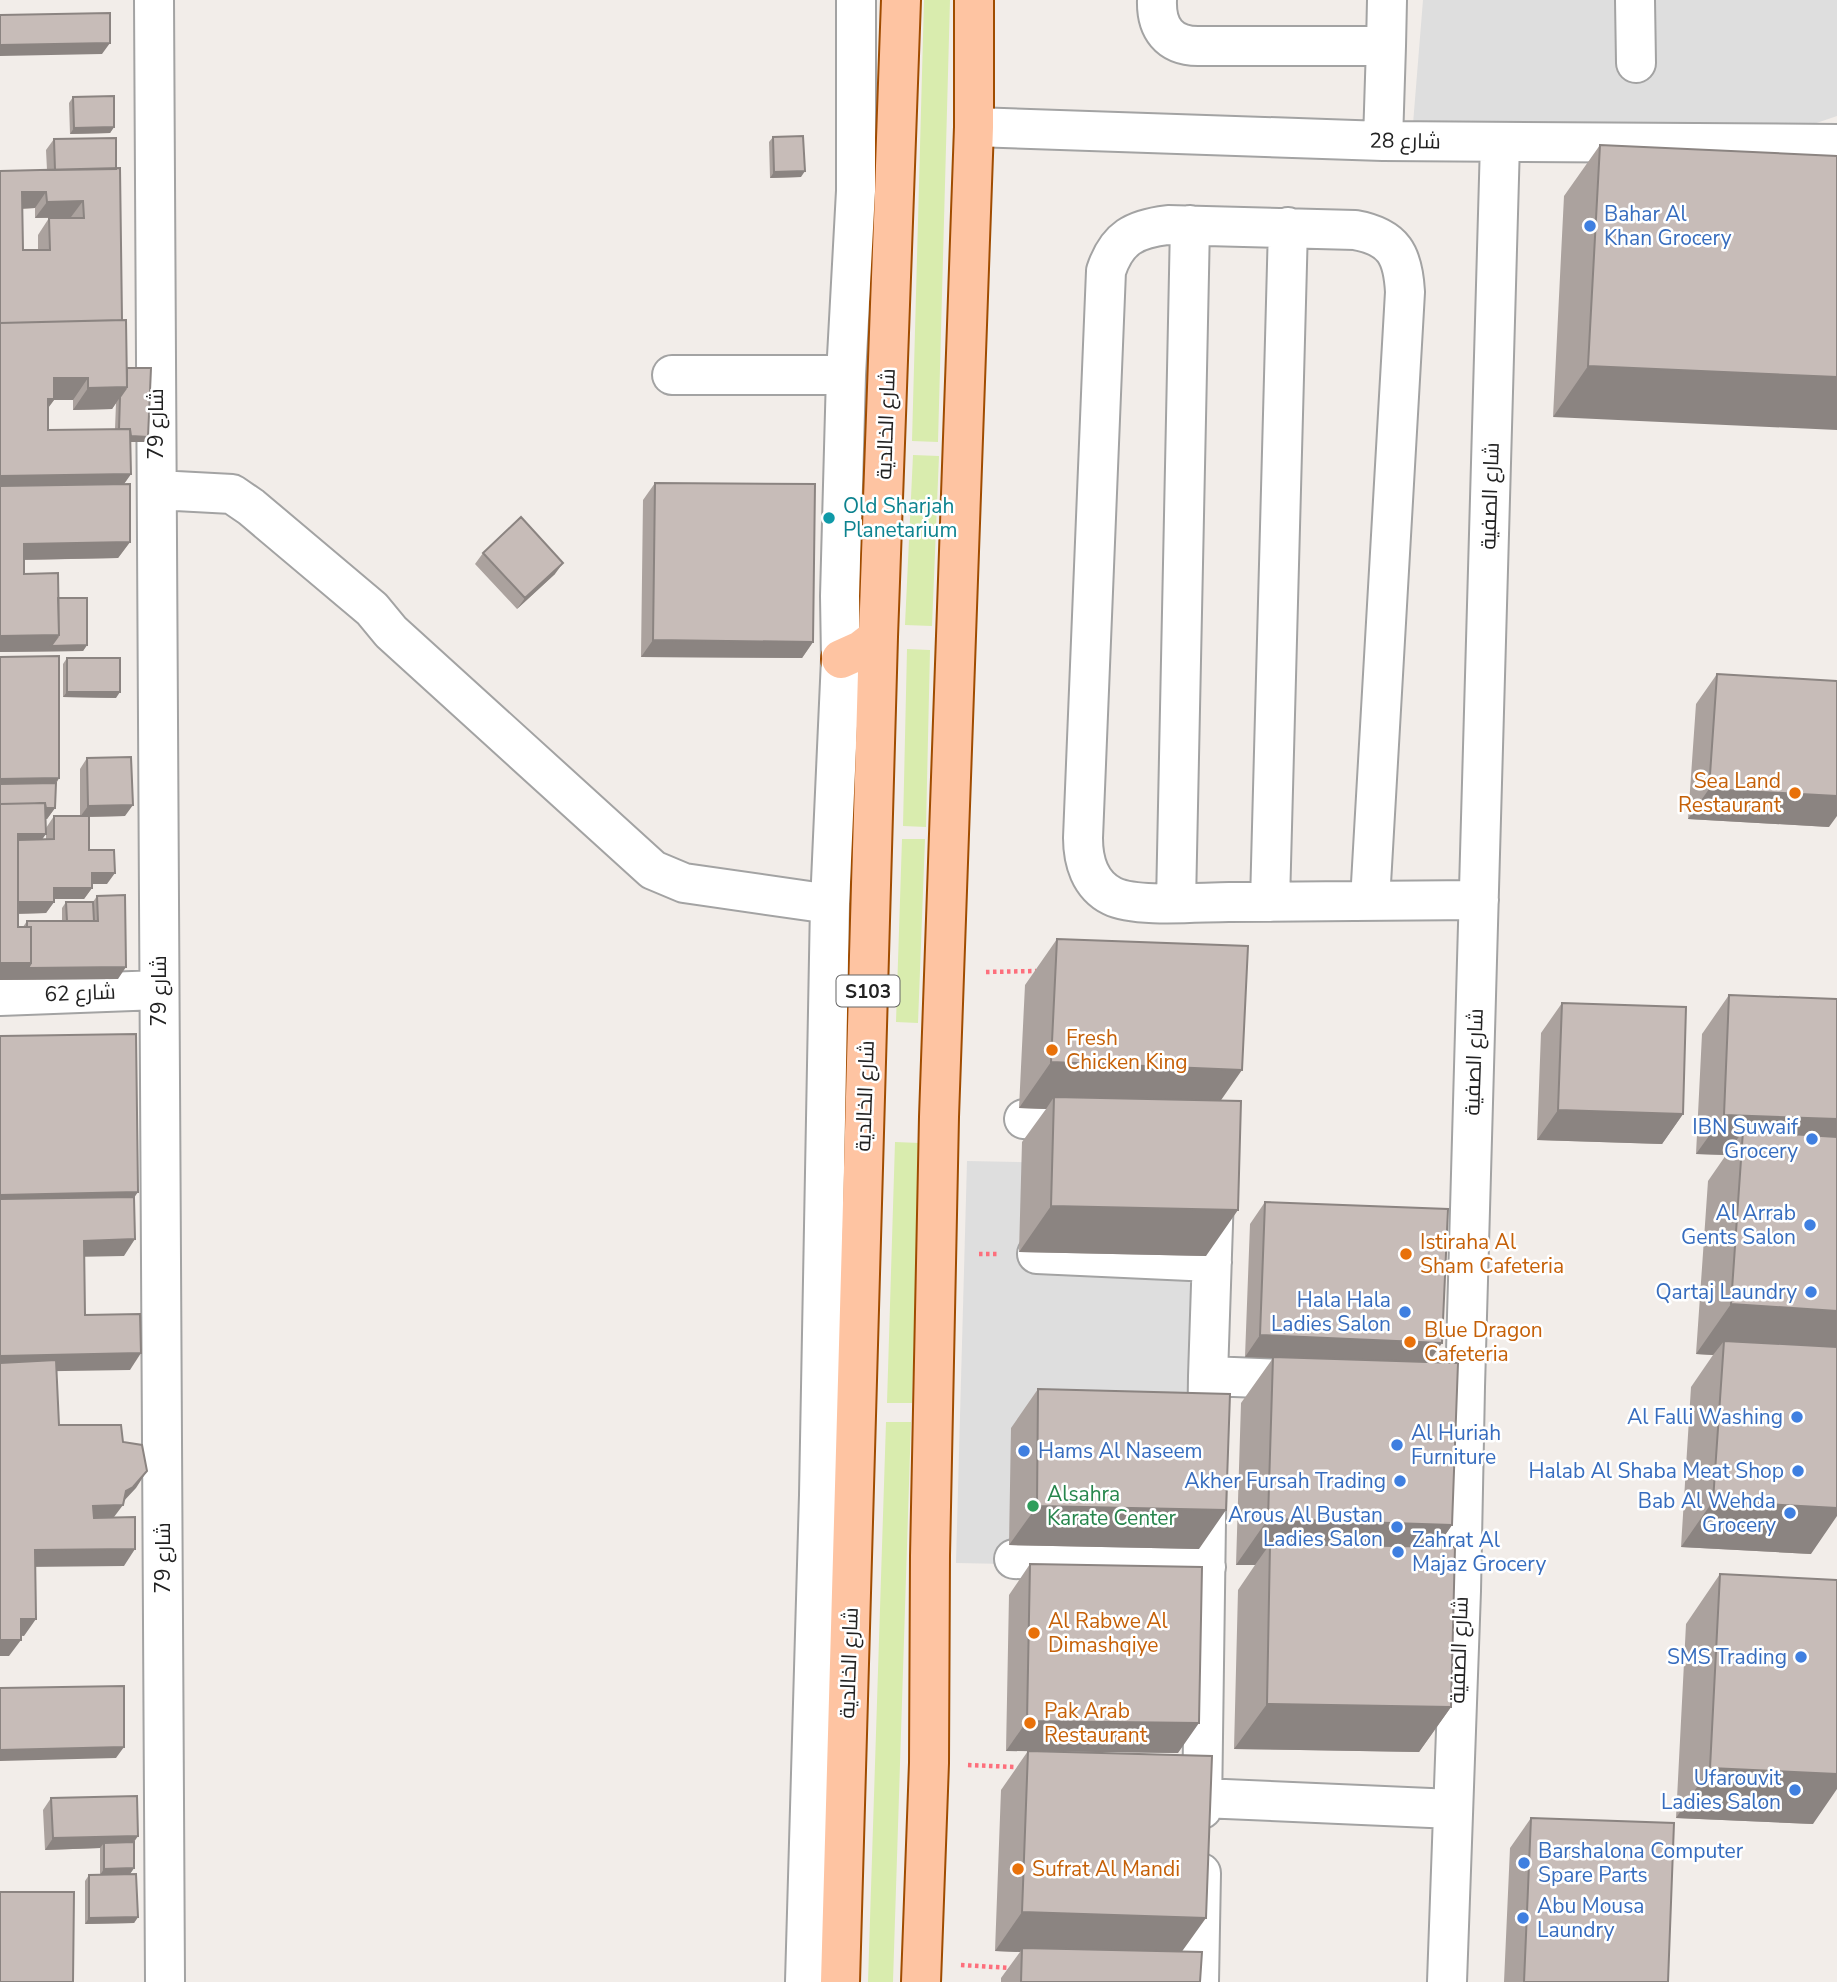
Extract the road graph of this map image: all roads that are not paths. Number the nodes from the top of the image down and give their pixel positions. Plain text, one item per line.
1 (154, 0) edge
2 (855, 0) edge
3 (901, 0) edge
4 (1157, 0) edge
5 (1387, 0) edge
6 (1635, 0) edge
7 (978, 11) edge
8 (1386, 46) junction
9 (1636, 63) dead end
10 (974, 127) junction
11 (1383, 141) junction
12 (1500, 143) junction
13 (1837, 144) edge
14 (1190, 225) junction
15 (1287, 227) junction
16 (672, 375) dead end
17 (846, 375) junction
18 (157, 490) junction
19 (878, 637) junction
20 (841, 659) junction
21 (1479, 900) junction
22 (1370, 901) junction
23 (1270, 902) junction
24 (1176, 903) junction
25 (831, 904) junction
26 (159, 990) junction
27 (0, 996) edge
28 (1024, 1119) dead end
29 (1119, 1126) edge
30 (1215, 1159) edge
31 (1037, 1254) road end
32 (1212, 1262) junction
33 (1208, 1376) junction
34 (1341, 1381) edge
35 (1014, 1559) dead end
36 (1205, 1577) junction
37 (1246, 1587) dead end
38 (1420, 1590) edge
39 (1461, 1591) junction
40 (1162, 1775) edge
41 (1202, 1788) junction
42 (1453, 1809) junction
43 (1190, 1972) edge
44 (921, 1973) edge
45 (165, 1982) edge
46 (805, 1982) edge
47 (839, 1982) edge
48 (1447, 1982) edge

1 - 18 street, شارع 79
2 - 17 street
3 - 19 main road, شارع الخالدية / S103
4 - 8 street
5 - 8 street
6 - 9 street
7 - 10 main road
8 - 11 street
10 - 11 street, شارع 28
10 - 44 main road
11 - 12 street, شارع 28
12 - 13 street, شارع 28
12 - 21 street, شارع الصفية
14 - 15 street
14 - 24 street
14 - 24 street
15 - 22 street
15 - 23 street
16 - 17 street
17 - 20 street
18 - 25 street
18 - 26 street, شارع 79
19 - 20 main road
19 - 47 main road, شارع الخالدية / S103
20 - 25 street
21 - 22 street
21 - 39 street, شارع الصفية
22 - 23 street
23 - 24 street
25 - 46 street
26 - 27 street, شارع 62
26 - 45 street, شارع 79
28 - 29 street
30 - 32 street
31 - 32 street
32 - 33 street
33 - 34 street
33 - 36 street
35 - 36 street
36 - 37 street
36 - 41 street
38 - 39 street
39 - 42 street, شارع الصفية
40 - 41 street
41 - 42 street
41 - 43 street
42 - 48 street, شارع الصفية

